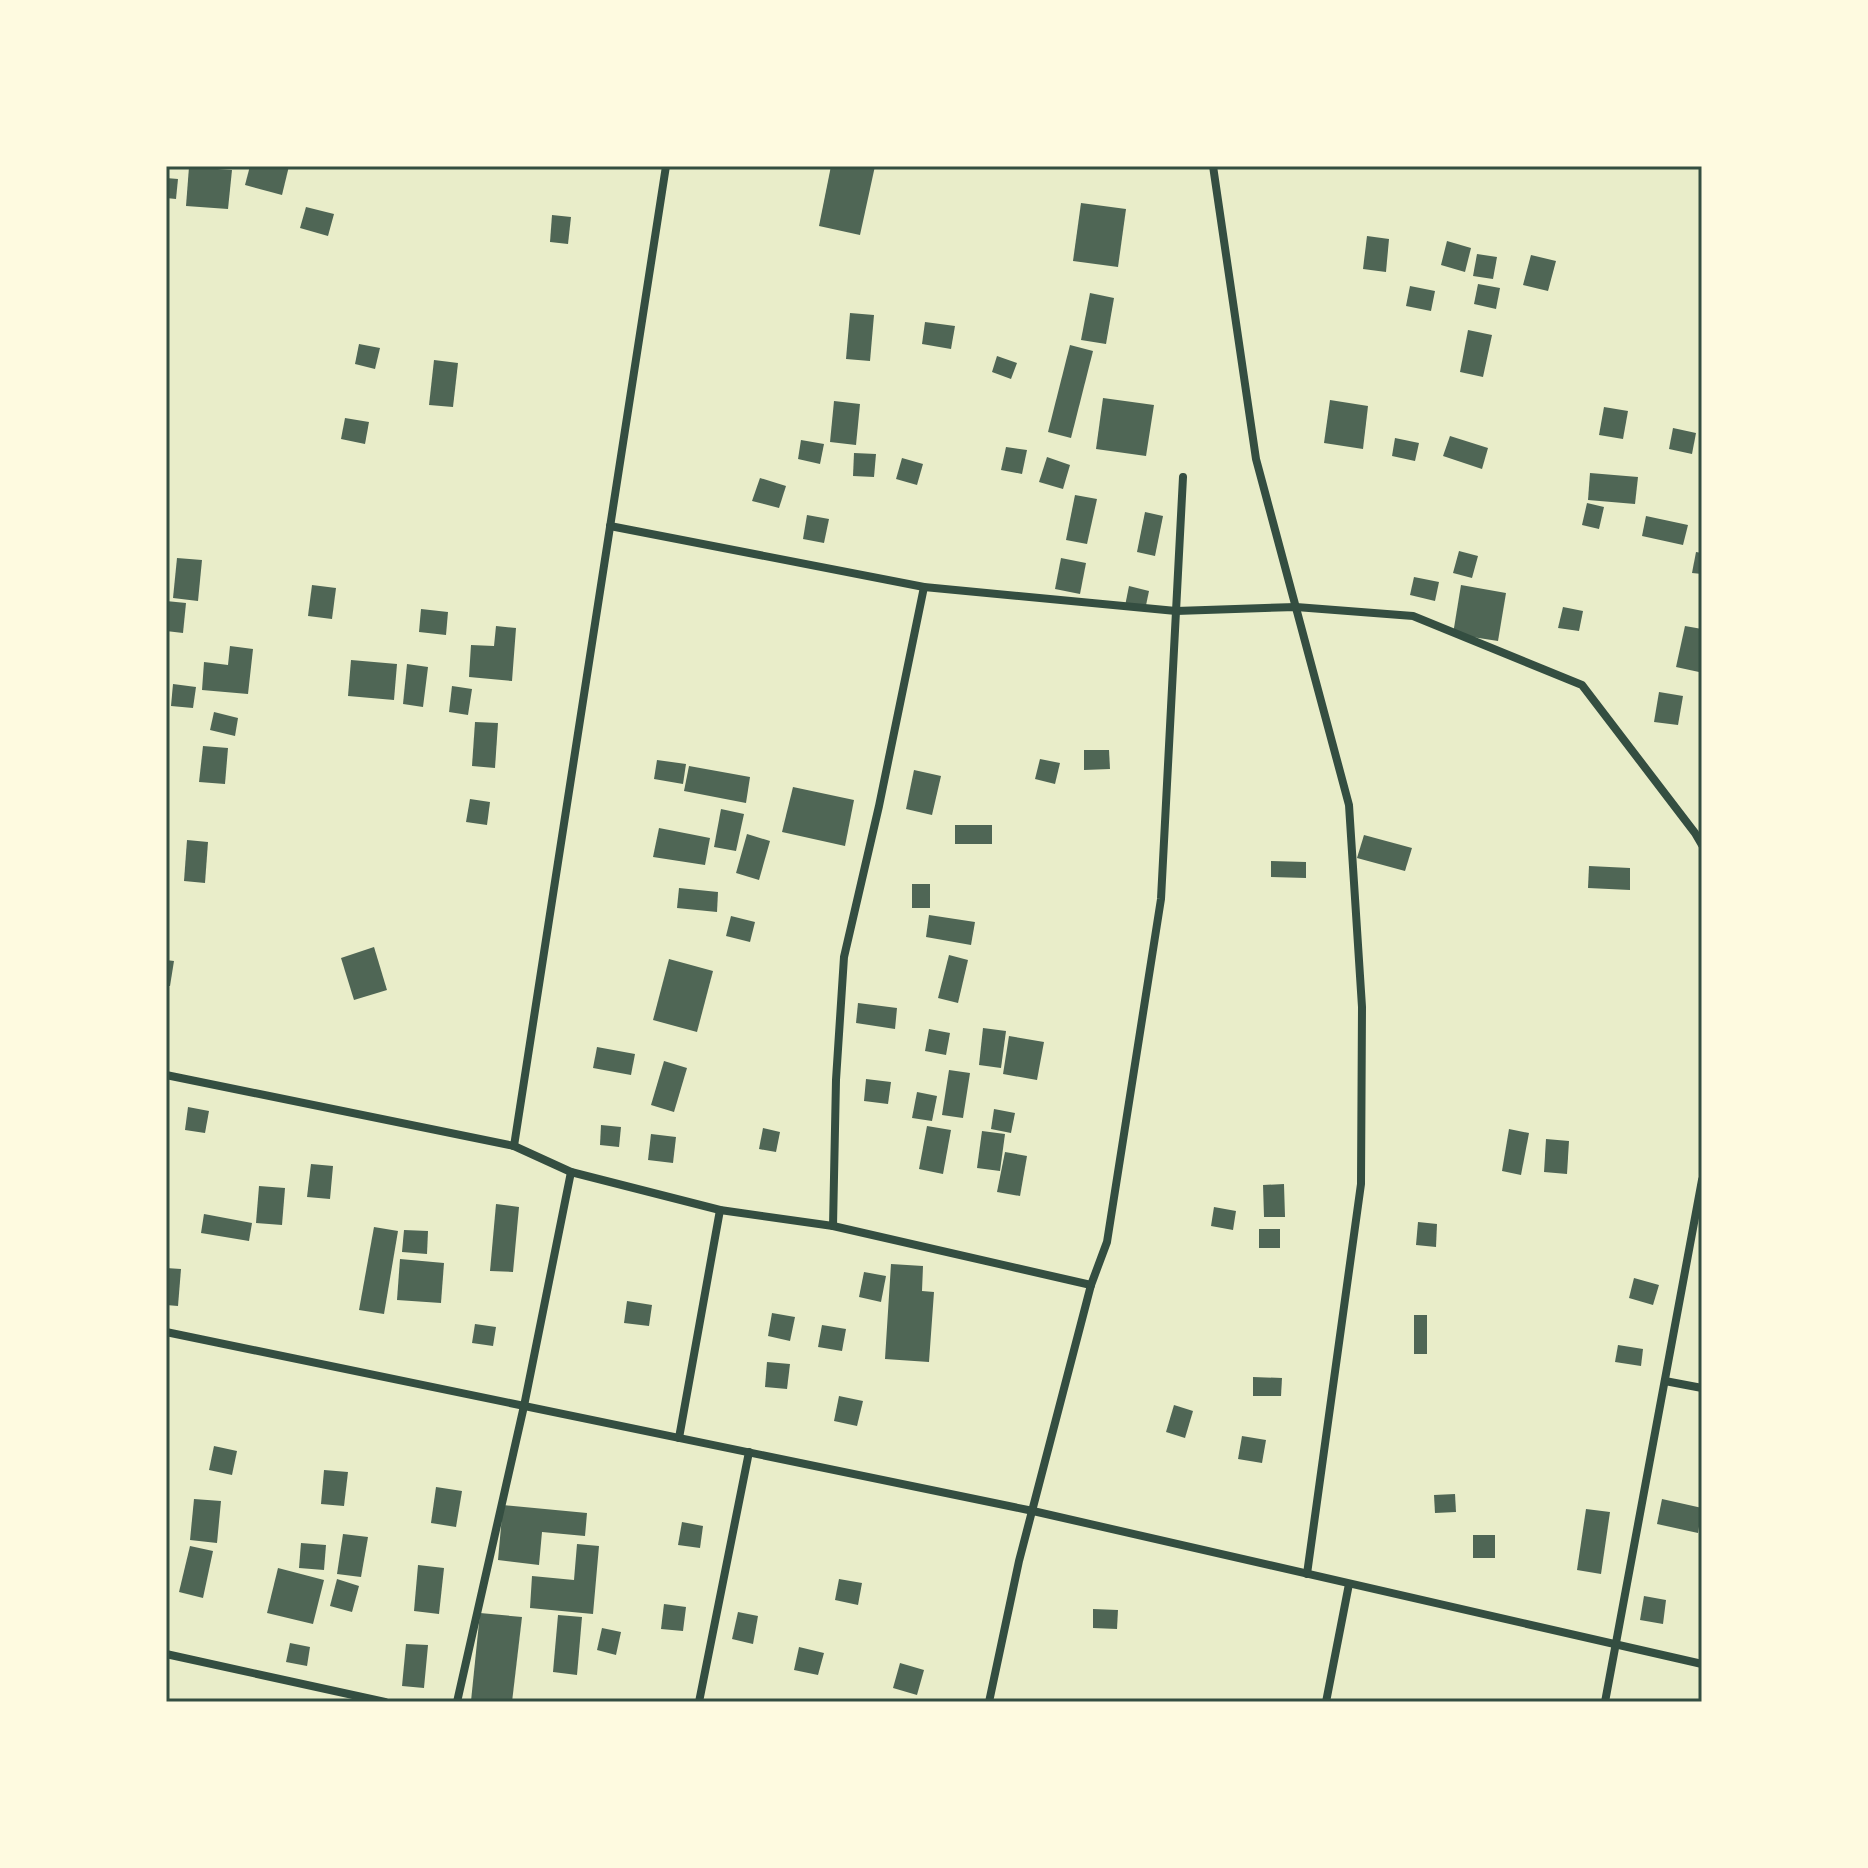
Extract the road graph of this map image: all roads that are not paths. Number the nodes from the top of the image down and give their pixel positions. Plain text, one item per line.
1 (666, 166) edge
2 (1213, 166) edge
3 (1183, 477) dead end
4 (610, 526) junction
5 (924, 587) junction
6 (1296, 607) junction
7 (1176, 611) junction
8 (1702, 845) edge
9 (166, 1075) edge
10 (514, 1146) junction
11 (571, 1172) junction
12 (1702, 1180) edge
13 (720, 1210) junction
14 (833, 1226) junction
15 (1091, 1285) junction
16 (166, 1332) edge
17 (1665, 1381) junction
18 (1702, 1388) edge
19 (524, 1406) junction
20 (679, 1438) junction
21 (749, 1452) junction
22 (1033, 1511) junction
23 (1307, 1574) junction
24 (1349, 1584) junction
25 (1617, 1644) junction
26 (166, 1654) edge
27 (1702, 1664) edge
28 (385, 1702) edge
29 (457, 1702) edge
30 (699, 1702) edge
31 (989, 1702) edge
32 (1326, 1702) edge
33 (1605, 1702) edge

1 - 4 street
2 - 6 street
3 - 7 street
4 - 5 street
4 - 10 street
5 - 7 street
5 - 14 street
6 - 7 street
6 - 8 street
6 - 23 street
7 - 15 street
9 - 10 street
10 - 11 street
11 - 13 street
11 - 19 street
12 - 17 street
13 - 14 street
13 - 20 street
14 - 15 street
15 - 22 street
16 - 19 street
17 - 18 street
17 - 25 street
19 - 20 street
19 - 29 street
20 - 21 street
21 - 22 street
21 - 30 street
22 - 23 street
22 - 31 street
23 - 24 street
24 - 25 street
24 - 32 street
25 - 27 street
25 - 33 street
26 - 28 street

